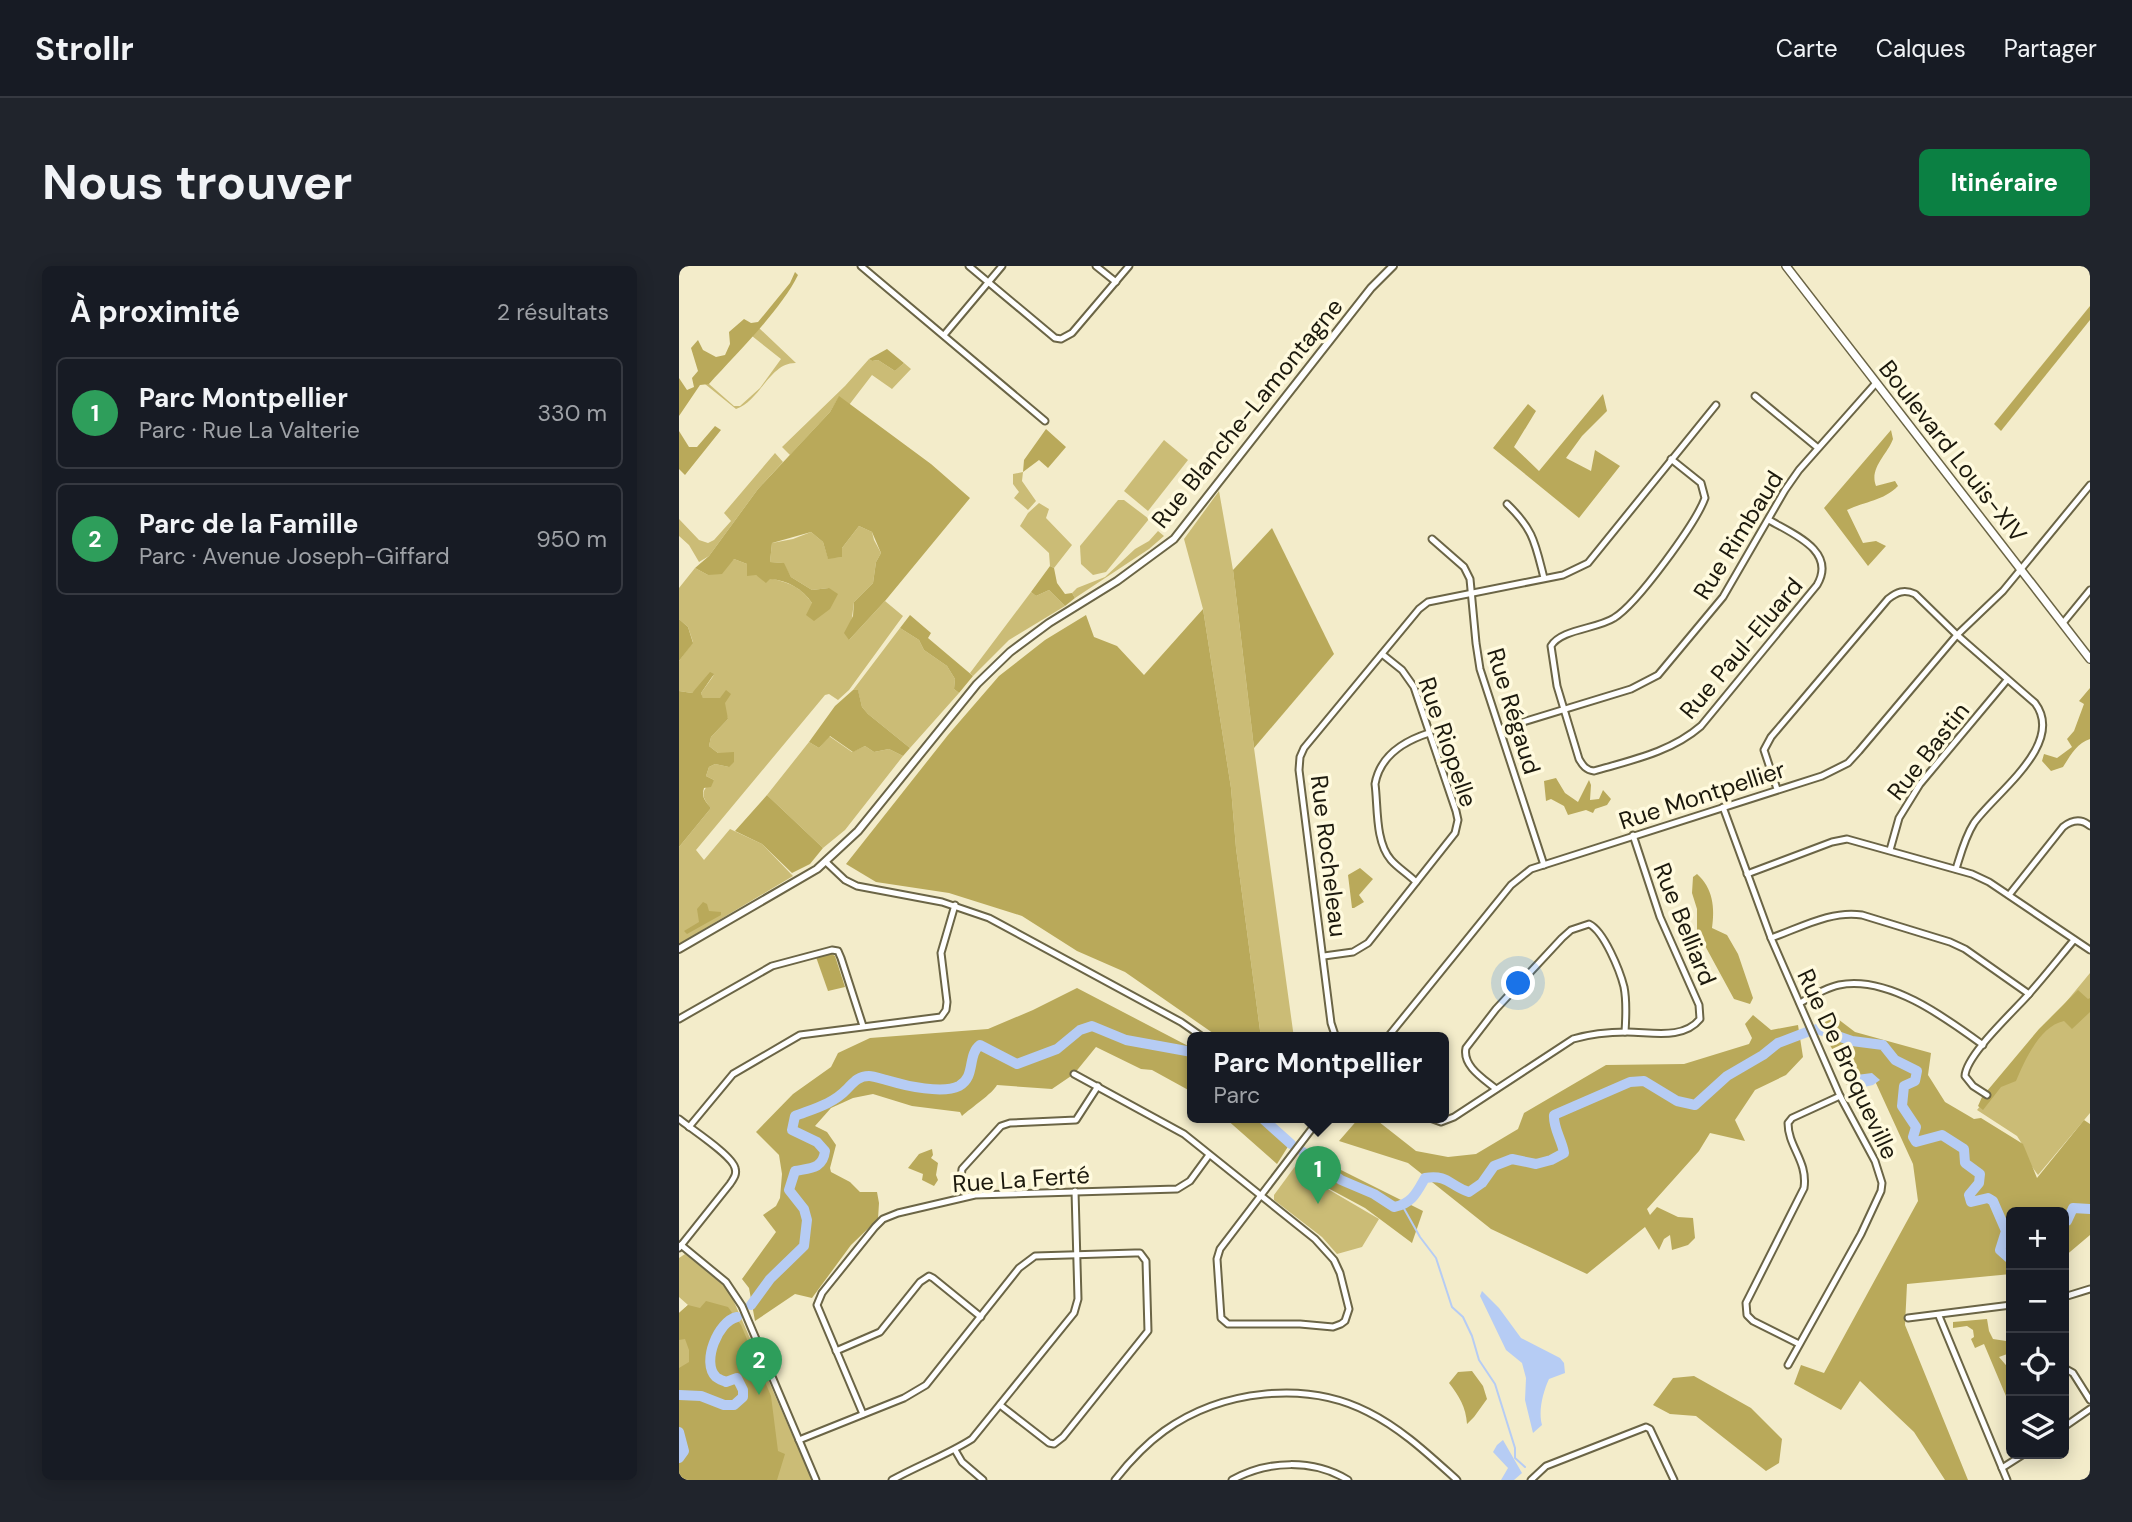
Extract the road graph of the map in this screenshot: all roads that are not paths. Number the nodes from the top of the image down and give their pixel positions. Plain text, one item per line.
1 (861, 266) edge
2 (969, 266) edge
3 (1002, 266) edge
4 (1096, 266) edge
5 (1129, 266) edge
6 (1393, 266) edge
7 (1786, 266) edge
8 (988, 282) junction
9 (1116, 282) junction
10 (944, 335) junction
11 (1876, 383) junction
12 (1755, 396) dead end
13 (1716, 405) dead end
14 (1045, 421) dead end
15 (1818, 449) junction
16 (1671, 459) junction
17 (2090, 485) edge
18 (1507, 504) dead end
19 (1769, 520) junction
20 (1431, 539) dead end
21 (2021, 570) junction
22 (1543, 578) junction
23 (2090, 590) edge
24 (1472, 592) junction
25 (2063, 623) junction
26 (1957, 635) junction
27 (1382, 654) junction
28 (2090, 659) edge
29 (2007, 680) junction
30 (1564, 709) junction
31 (1500, 729) junction
32 (1429, 733) junction
33 (1777, 789) junction
34 (1723, 807) junction
35 (2090, 826) edge
36 (1633, 835) junction
37 (1890, 850) junction
38 (826, 862) junction
39 (1544, 865) junction
40 (1956, 869) junction
41 (1747, 874) junction
42 (1416, 881) junction
43 (2009, 895) junction
44 (955, 905) junction
45 (1771, 938) junction
46 (2074, 940) junction
47 (679, 949) edge
48 (2090, 950) edge
49 (1324, 956) junction
50 (2029, 994) junction
51 (1800, 1003) junction
52 (679, 1019) edge
53 (863, 1027) junction
54 (1195, 1032) edge
55 (1334, 1032) edge
56 (1392, 1032) edge
57 (1625, 1032) junction
58 (1983, 1045) junction
59 (1074, 1074) dead end
60 (1098, 1086) junction
61 (1496, 1089) junction
62 (1987, 1094) dead end
63 (1840, 1096) junction
64 (679, 1119) edge
65 (1449, 1120) edge
66 (1312, 1123) edge
67 (1315, 1125) joint
68 (689, 1127) junction
69 (1209, 1155) junction
70 (1075, 1191) junction
71 (966, 1196) junction
72 (1262, 1196) junction
73 (680, 1246) edge
74 (1077, 1255) junction
75 (2090, 1289) edge
76 (2069, 1295) edge
77 (2006, 1306) edge
78 (1939, 1316) junction
79 (981, 1317) junction
80 (1908, 1318) dead end
81 (1799, 1344) junction
82 (836, 1351) junction
83 (1788, 1365) dead end
84 (2069, 1371) edge
85 (2090, 1400) edge
86 (1000, 1405) junction
87 (2090, 1409) edge
88 (863, 1414) junction
89 (2069, 1424) edge
90 (799, 1440) junction
91 (954, 1450) junction
92 (2016, 1459) edge
93 (2003, 1468) junction
94 (816, 1480) edge
95 (892, 1480) edge
96 (983, 1480) edge
97 (1115, 1480) edge
98 (1232, 1480) edge
99 (1348, 1480) edge
100 (1457, 1480) edge
101 (1531, 1480) edge
102 (1674, 1480) edge
103 (2007, 1480) edge

1 - 10 street
2 - 8 street
3 - 8 street
4 - 9 street
5 - 9 street
6 - 38 street, Rue Blanche-Lamontagne
7 - 11 main road, Boulevard Louis-XIV
8 - 9 street
8 - 10 street
10 - 14 street
11 - 15 street, Rue Rimbaud
11 - 21 main road, Boulevard Louis-XIV
12 - 15 street
13 - 16 street, Rue Rocheleau
15 - 19 street, Rue Rimbaud
16 - 22 street, Rue Rocheleau
16 - 30 street
17 - 21 street, Rue Montpellier
18 - 22 street
19 - 30 street, Rue Rimbaud
19 - 30 street, Rue Paul-Eluard
20 - 24 street, Rue Régaud
21 - 25 main road, Boulevard Louis-XIV
21 - 26 street, Rue Montpellier
22 - 24 street, Rue Rocheleau
23 - 25 street
24 - 27 street, Rue Rocheleau
24 - 31 street, Rue Régaud
25 - 28 main road, Boulevard Louis-XIV
26 - 29 street
26 - 33 street, Rue Montpellier
26 - 33 street
27 - 32 street, Rue Riopelle
27 - 49 street, Rue Rocheleau
29 - 37 street, Rue Bastin
29 - 40 street
30 - 31 street, Rue Rimbaud
31 - 39 street, Rue Régaud
32 - 42 street, Rue Riopelle
32 - 42 street
33 - 34 street, Rue Montpellier
34 - 36 street, Rue Montpellier
34 - 41 street, Rue De Broqueville
35 - 43 street
36 - 39 street, Rue Montpellier
36 - 57 street, Rue Belliard
37 - 40 street
37 - 41 street
38 - 44 street
38 - 47 street, Rue Blanche-Lamontagne
39 - 56 street, Rue Montpellier
40 - 43 street
41 - 45 street, Rue De Broqueville
42 - 49 street, Rue Riopelle
43 - 46 street
44 - 53 street
44 - 54 street
45 - 50 street
45 - 51 street, Rue De Broqueville
46 - 48 street
46 - 50 street
49 - 55 street, Rue Rocheleau
50 - 58 street
51 - 58 street
51 - 63 street, Rue De Broqueville
52 - 53 street
53 - 68 street
57 - 61 street, Rue Belliard
57 - 61 street
58 - 62 street
59 - 60 street
60 - 69 street
60 - 71 street
61 - 65 street, Rue Belliard
63 - 81 street, Rue De Broqueville
63 - 81 street
64 - 68 street
66 - 67 street
67 - 72 street
68 - 73 street
69 - 70 street, Rue La Ferté
69 - 72 street
70 - 71 street, Rue La Ferté
70 - 74 street
71 - 82 street, Rue La Ferté
72 - 72 street
73 - 90 street
74 - 79 street
74 - 86 street
74 - 86 street
75 - 76 street
77 - 78 street
78 - 80 street
78 - 93 street
79 - 82 street
79 - 88 street
81 - 83 street, Rue De Broqueville
82 - 88 street, Rue La Ferté
84 - 85 street
86 - 91 street
87 - 89 street
88 - 90 street
90 - 94 street
91 - 95 street
91 - 96 street
92 - 93 street
93 - 103 street
97 - 100 street
98 - 99 street
101 - 102 street

